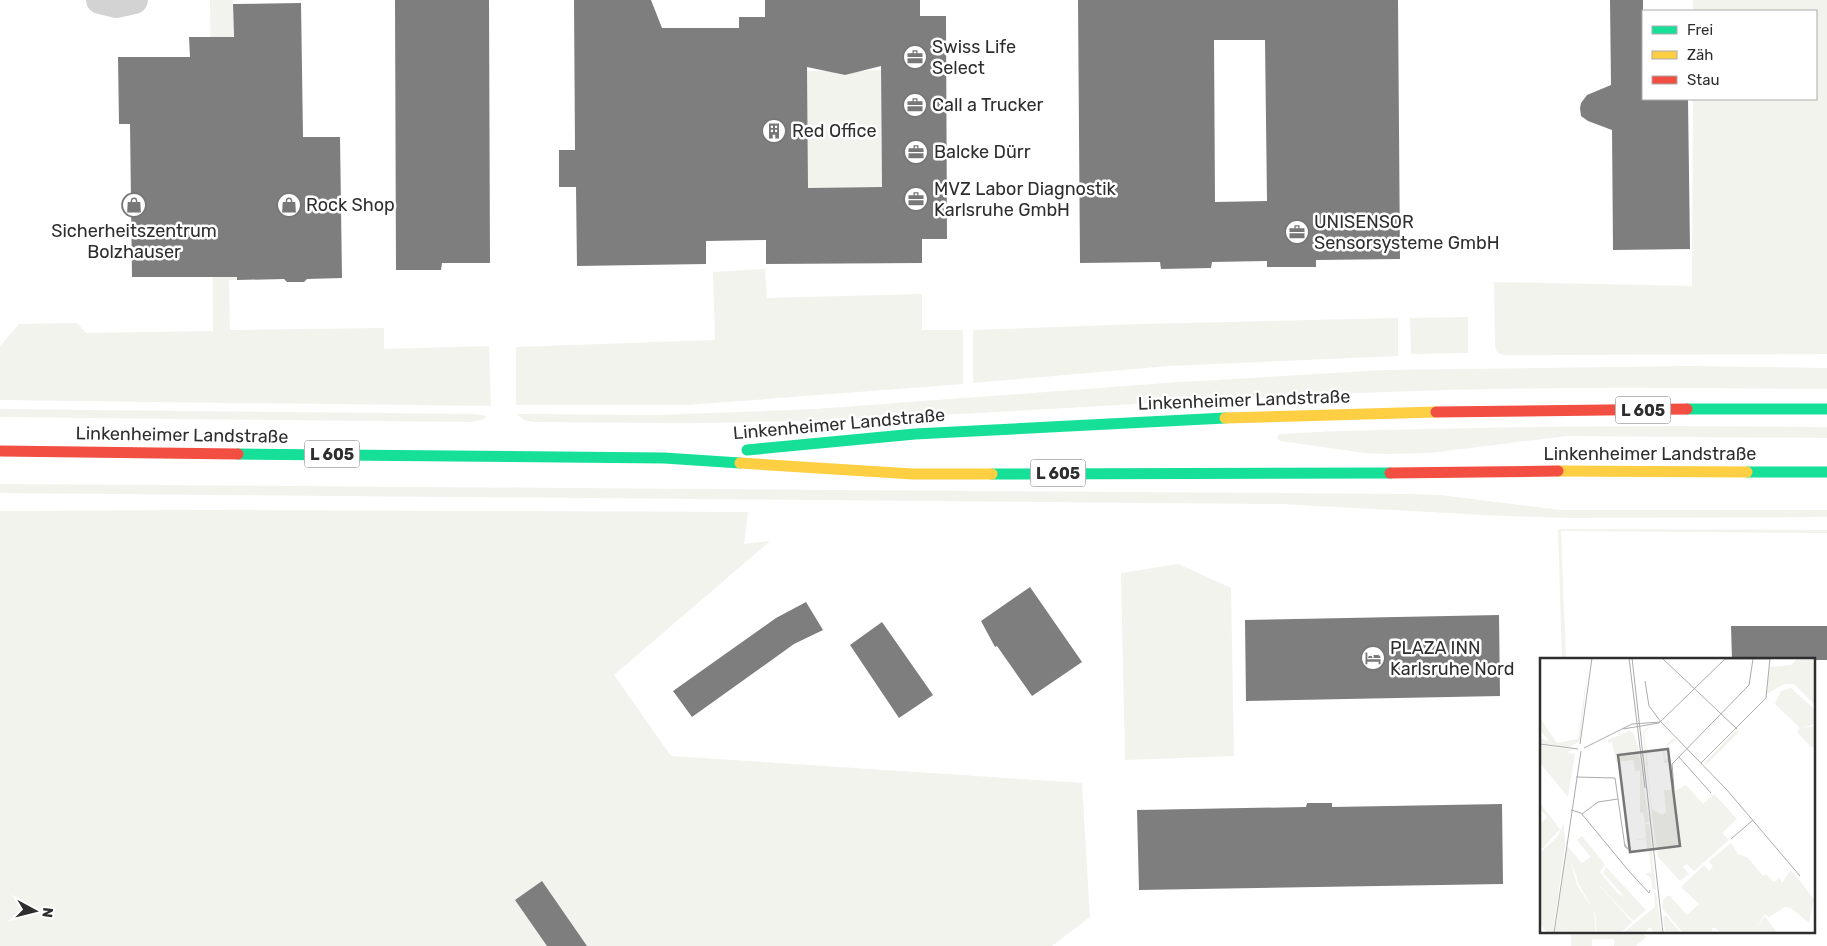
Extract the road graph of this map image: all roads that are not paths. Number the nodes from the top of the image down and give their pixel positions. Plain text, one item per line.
1 (100, 0) edge
2 (134, 0) edge
3 (1827, 409) edge
4 (0, 451) edge
5 (664, 458) junction
6 (1827, 472) edge

1 - 2 street
3 - 5 main road, Linkenheimer Landstraße / L 605
4 - 5 main road, Linkenheimer Landstraße / L 605
5 - 6 main road, Linkenheimer Landstraße / L 605

